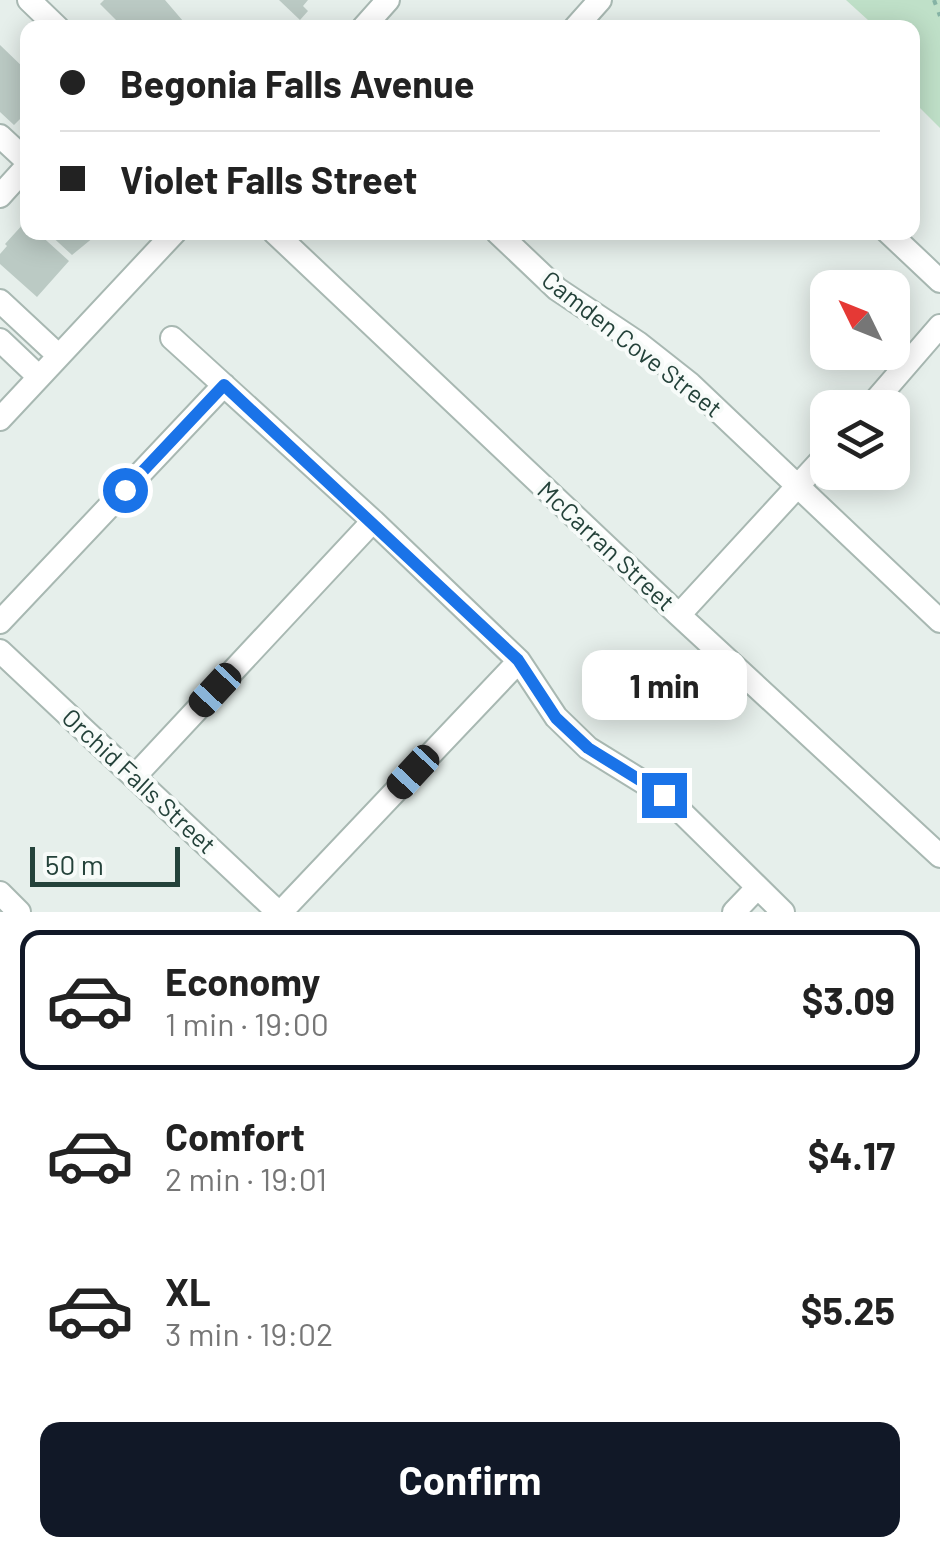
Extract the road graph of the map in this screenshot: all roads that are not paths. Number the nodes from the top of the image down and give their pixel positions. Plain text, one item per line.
1 (29, 0) edge
2 (388, 0) edge
3 (600, 0) edge
4 (50, 20) edge
5 (370, 20) edge
6 (583, 20) edge
7 (0, 136) edge
8 (20, 155) edge
9 (20, 172) edge
10 (0, 196) edge
11 (168, 240) edge
12 (282, 240) edge
13 (505, 240) edge
14 (896, 240) edge
15 (940, 281) edge
16 (0, 302) edge
17 (940, 326) edge
18 (172, 338) dead end
19 (0, 340) edge
20 (60, 356) junction
21 (39, 377) junction
22 (224, 385) junction
23 (885, 390) edge
24 (0, 420) edge
25 (810, 472) edge
26 (798, 485) junction
27 (373, 521) junction
28 (679, 615) junction
29 (940, 621) edge
30 (0, 622) edge
31 (0, 651) edge
32 (518, 660) junction
33 (136, 775) junction
34 (940, 856) edge
35 (757, 888) junction
36 (0, 894) edge
37 (19, 912) edge
38 (280, 912) edge
39 (734, 912) edge
40 (783, 912) edge

1 - 4 street
2 - 5 street
3 - 6 street
7 - 8 street
9 - 10 street
11 - 20 street
12 - 28 street, McCarran Street
13 - 26 street, Camden Cove Street
14 - 15 street
16 - 20 street
17 - 23 street
18 - 22 street
19 - 21 street
20 - 21 street
21 - 24 street
22 - 27 street
22 - 30 street
25 - 26 street
26 - 28 street
26 - 29 street, Camden Cove Street
27 - 32 street
27 - 33 street
28 - 34 street, McCarran Street
31 - 33 street, Orchid Falls Street
32 - 35 street
32 - 38 street
33 - 38 street, Orchid Falls Street
35 - 39 street
35 - 40 street
36 - 37 street

